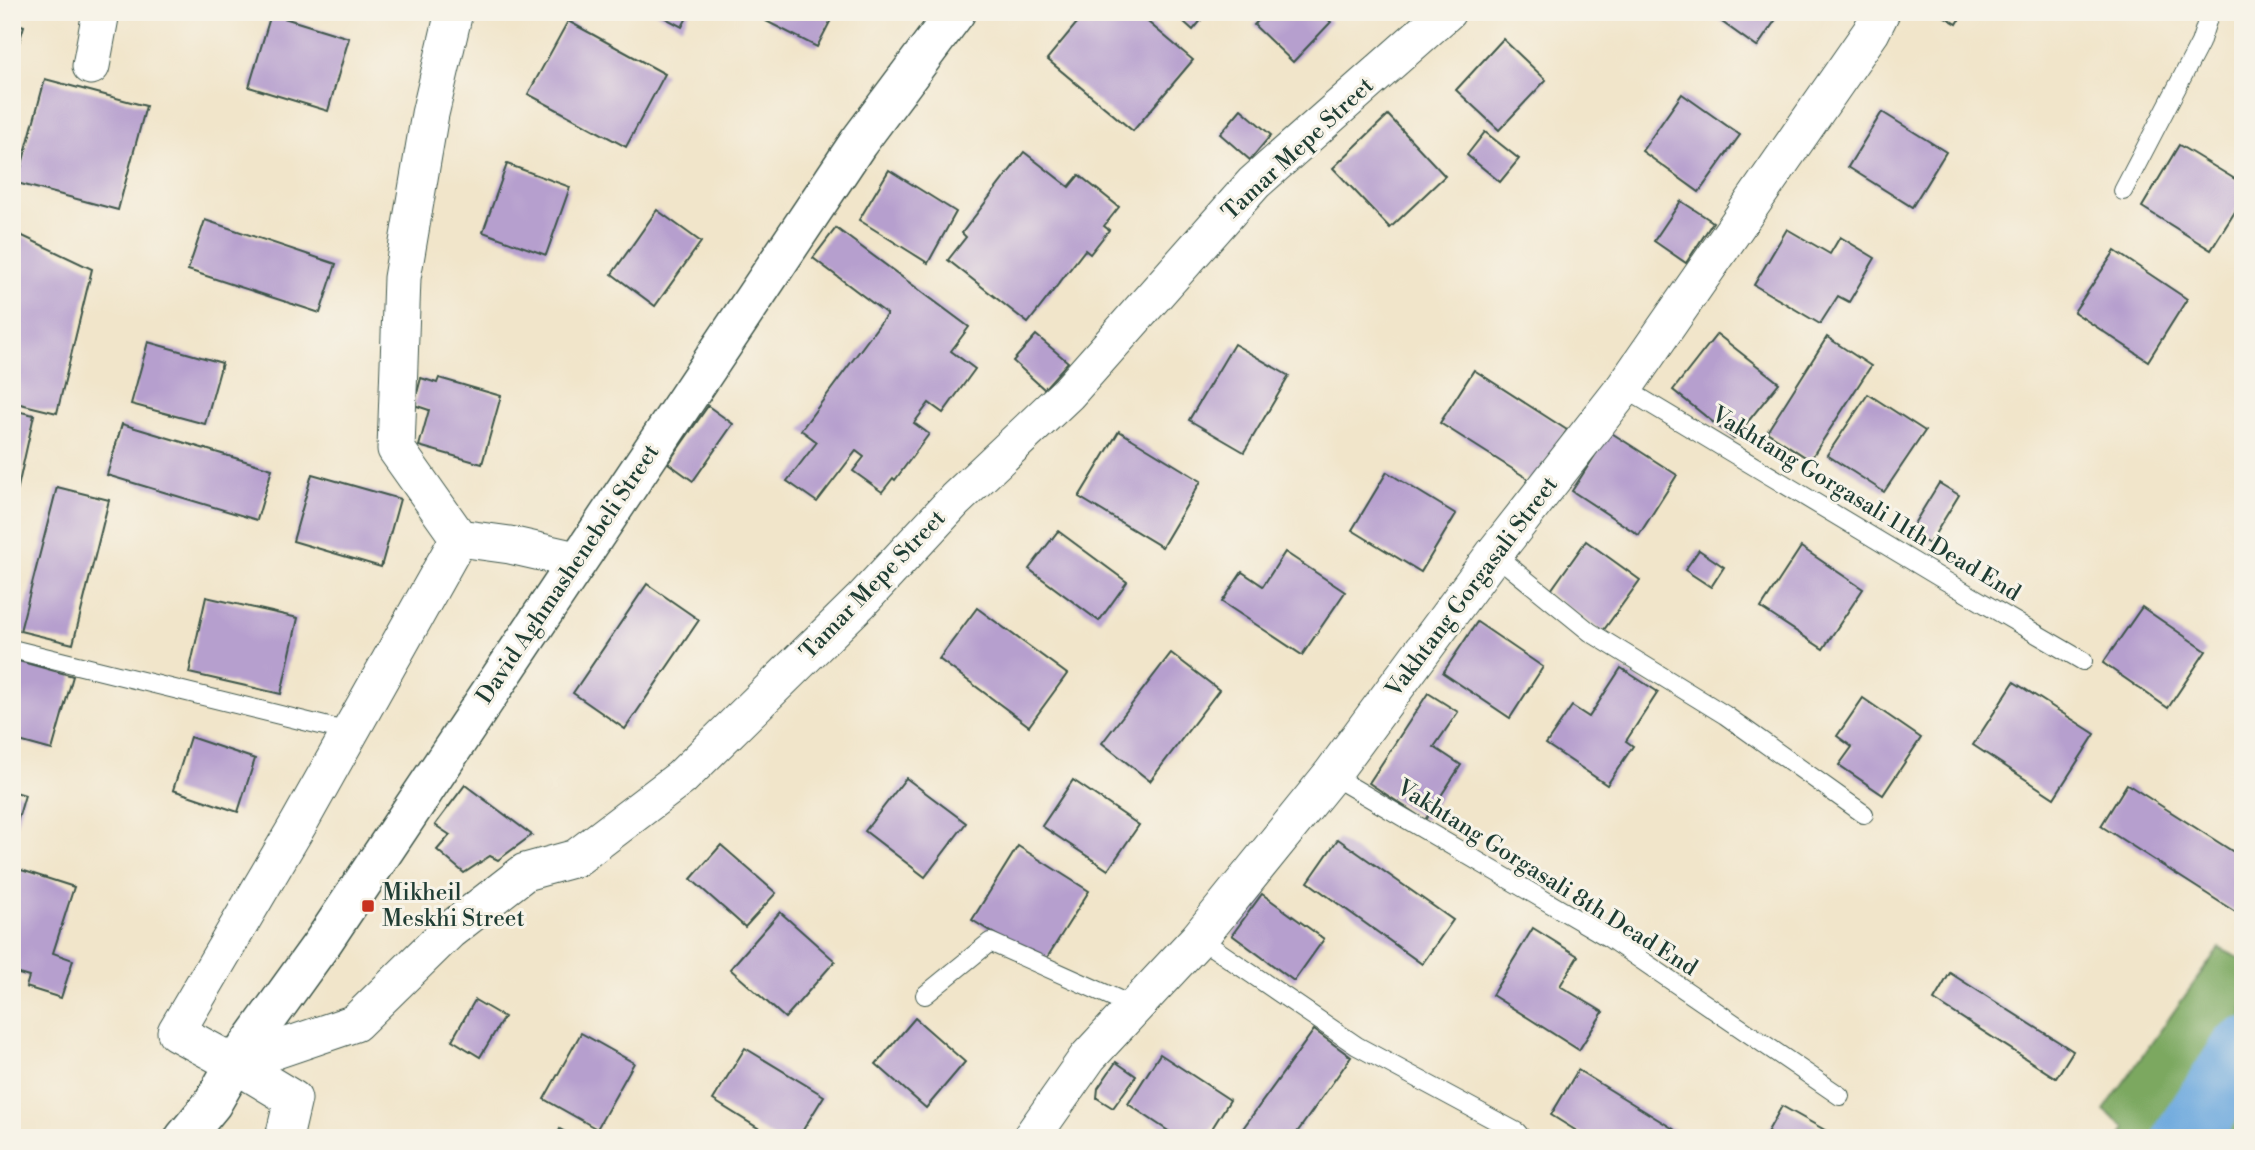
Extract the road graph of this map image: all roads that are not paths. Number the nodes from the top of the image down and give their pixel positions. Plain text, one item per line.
1 (101, 12) edge
2 (454, 12) edge
3 (956, 12) edge
4 (1447, 12) edge
5 (1881, 12) edge
6 (2210, 12) edge
7 (90, 66) dead end
8 (2123, 191) dead end
9 (1624, 388) junction
10 (459, 538) junction
11 (1494, 554) junction
12 (576, 560) junction
13 (12, 649) edge
14 (2083, 661) dead end
15 (349, 732) junction
16 (1331, 775) junction
17 (1864, 814) dead end
18 (1199, 938) junction
19 (925, 995) dead end
20 (1135, 1007) junction
21 (235, 1063) junction
22 (1840, 1096) dead end
23 (208, 1121) edge
24 (184, 1138) edge
25 (284, 1138) edge
26 (1031, 1138) edge
27 (1522, 1138) edge

1 - 7 street
2 - 10 street
3 - 12 street, David Aghmashenebeli Street
4 - 21 street, Tamar Mepe Street
5 - 9 street, Vakhtang Gorgasali Street
6 - 8 lane
9 - 11 street, Vakhtang Gorgasali Street
9 - 14 lane, Vakhtang Gorgasali 11th Dead End
10 - 12 street
10 - 15 street
11 - 16 street, Vakhtang Gorgasali Street
11 - 17 lane
12 - 21 street, David Aghmashenebeli Street
13 - 15 lane
15 - 21 street
16 - 18 street, Vakhtang Gorgasali Street
16 - 22 lane, Vakhtang Gorgasali 8th Dead End
18 - 20 street, Vakhtang Gorgasali Street
18 - 27 lane
19 - 20 lane
20 - 26 street, Vakhtang Gorgasali Street
21 - 23 street, David Aghmashenebeli Street
21 - 25 street
23 - 24 street, David Aghmashenebeli Street

